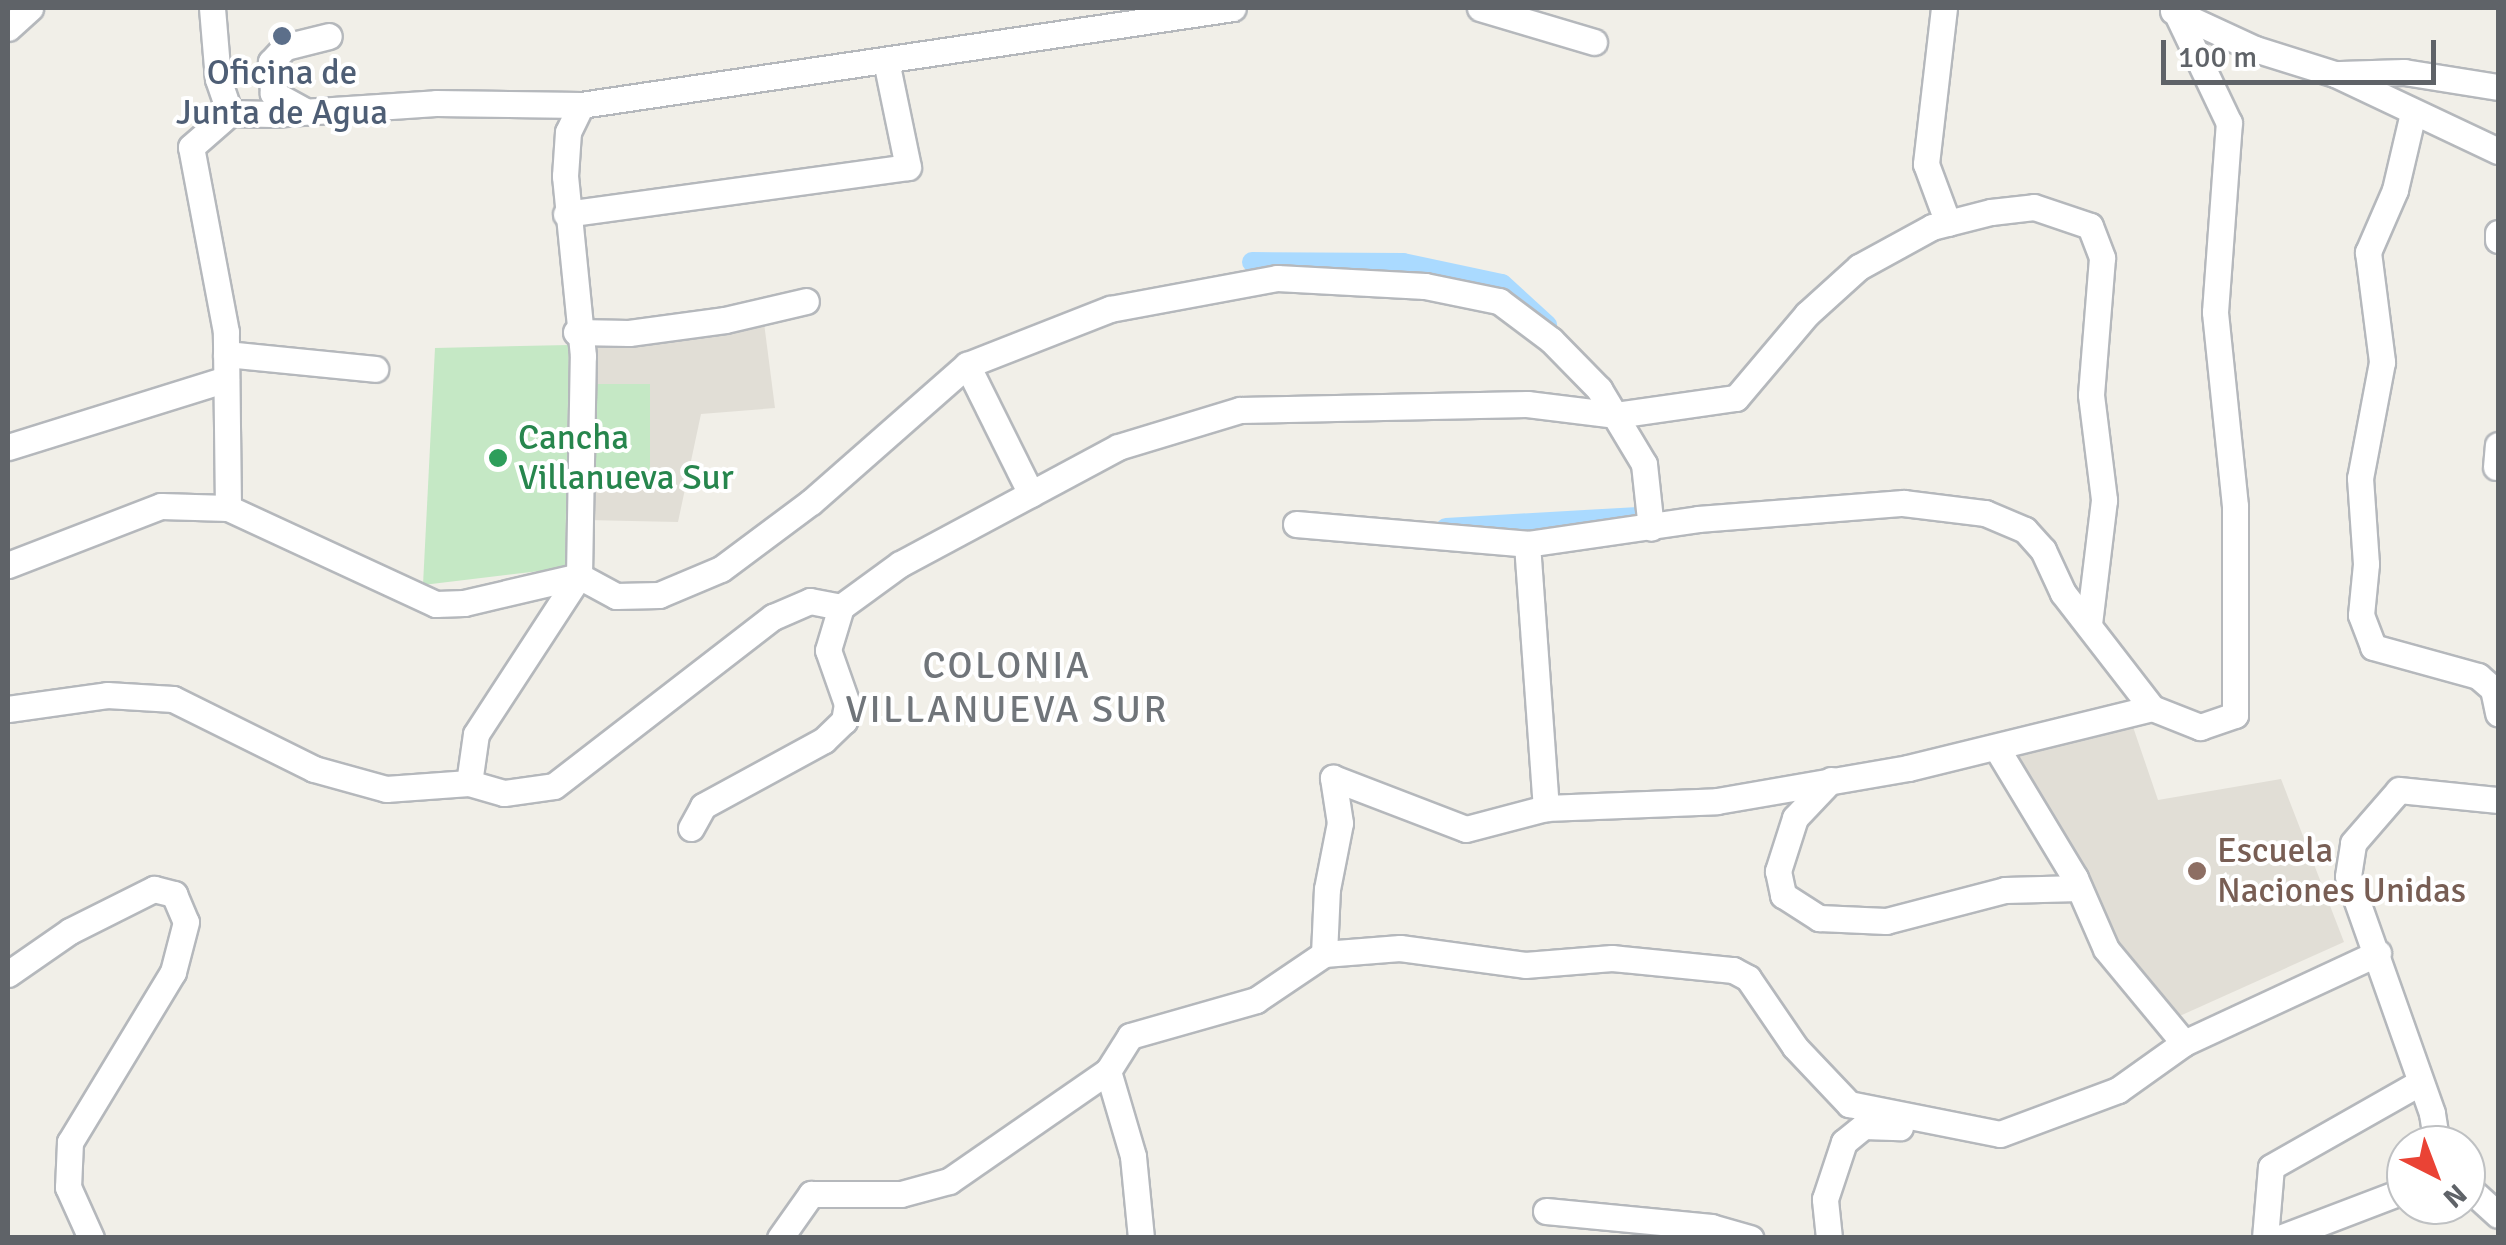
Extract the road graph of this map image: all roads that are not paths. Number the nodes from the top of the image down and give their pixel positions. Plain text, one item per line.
1 (30, 8) edge
2 (212, 8) edge
3 (1234, 8) edge
4 (1480, 8) edge
5 (1944, 8) edge
6 (2171, 10) edge
7 (8, 28) edge
8 (329, 36) dead end
9 (1594, 42) dead end
10 (886, 61) junction
11 (2335, 74) junction
12 (2498, 87) edge
13 (582, 106) junction
14 (306, 111) junction
15 (2413, 112) junction
16 (230, 113) junction
17 (2498, 151) edge
18 (566, 214) junction
19 (1948, 223) junction
20 (806, 301) dead end
21 (576, 332) junction
22 (967, 365) junction
23 (226, 366) junction
24 (375, 369) dead end
25 (1616, 415) junction
26 (8, 447) edge
27 (1031, 494) junction
28 (228, 508) junction
29 (1296, 524) dead end
30 (1650, 528) junction
31 (1527, 544) junction
32 (8, 565) edge
33 (579, 576) junction
34 (841, 607) junction
35 (2089, 624) junction
36 (2152, 708) junction
37 (8, 709) edge
38 (2498, 713) edge
39 (1996, 746) junction
40 (1831, 780) junction
41 (469, 783) junction
42 (2498, 800) edge
43 (1546, 808) junction
44 (691, 828) dead end
45 (2079, 888) junction
46 (2378, 953) junction
47 (1324, 954) junction
48 (8, 974) edge
49 (2184, 1042) junction
50 (1108, 1071) junction
51 (2416, 1084) junction
52 (1940, 1124) junction
53 (2434, 1125) edge
54 (2386, 1198) edge
55 (1546, 1211) dead end
56 (91, 1238) edge
57 (780, 1238) edge
58 (1141, 1238) edge
59 (1750, 1238) edge
60 (1828, 1238) edge
61 (2265, 1238) edge
62 (2280, 1238) edge

1 - 7 street
2 - 16 street
3 - 10 street
4 - 9 street
5 - 19 street
6 - 11 street
6 - 36 street
8 - 14 street
10 - 13 street
10 - 18 street
11 - 12 street
11 - 15 street
13 - 14 street
13 - 18 street
14 - 16 street
15 - 17 street
15 - 38 street
16 - 23 street
18 - 21 street
19 - 25 street
19 - 35 street
20 - 21 street
21 - 33 street
22 - 25 street
22 - 27 street
22 - 33 street
23 - 24 street
23 - 26 street
23 - 28 street
25 - 27 street
25 - 30 street
27 - 34 street
28 - 32 street
28 - 33 street
29 - 31 street
30 - 31 street
30 - 35 street
31 - 43 street
33 - 41 street
34 - 41 street
34 - 44 street
35 - 36 street
36 - 39 street
37 - 41 street
39 - 40 street
39 - 45 street
40 - 43 street
40 - 45 street
42 - 46 street
43 - 47 street
45 - 49 street
46 - 49 street
46 - 51 street
47 - 50 street
47 - 52 street
48 - 56 street
49 - 52 street
50 - 57 street
50 - 58 street
51 - 53 street
51 - 61 street
52 - 60 street
54 - 62 street
55 - 59 street

